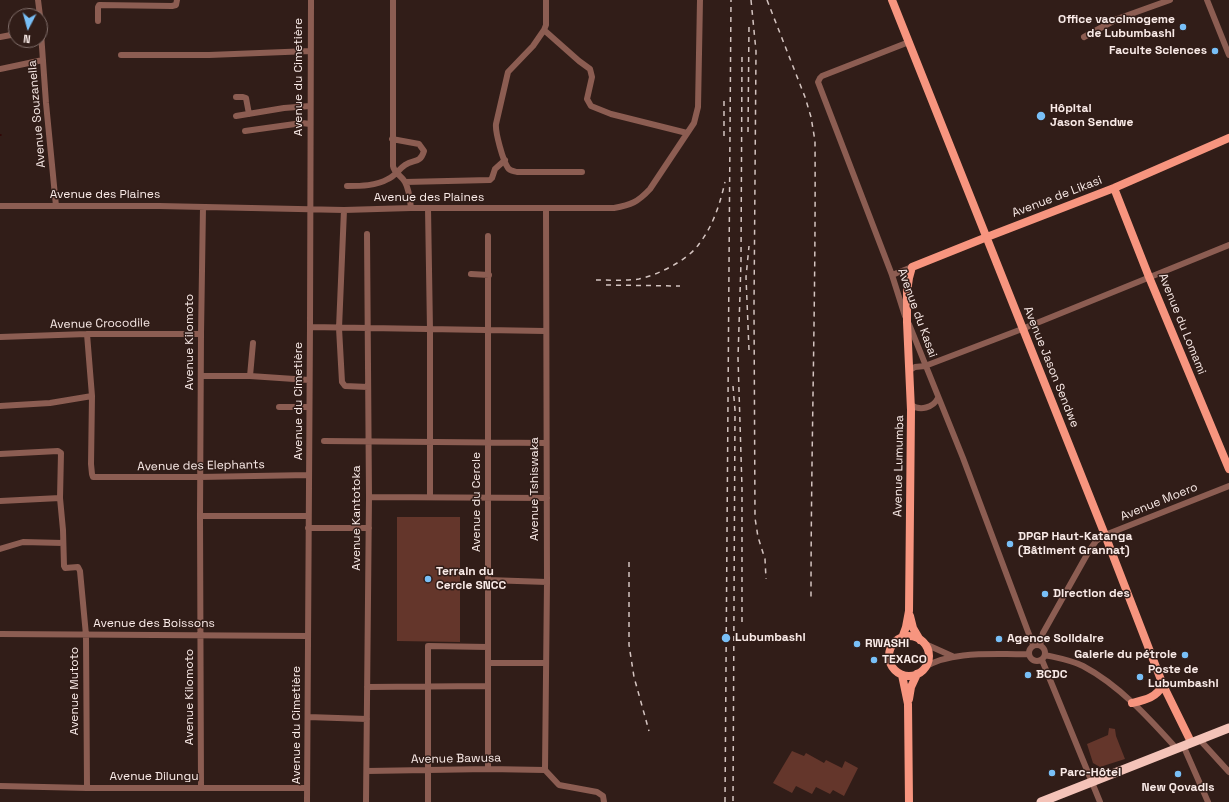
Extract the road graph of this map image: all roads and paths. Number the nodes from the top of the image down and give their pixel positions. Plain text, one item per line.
1 (177, 0) edge
2 (310, 0) edge
3 (393, 0) edge
4 (546, 0) edge
5 (700, 0) edge
6 (892, 0) edge
7 (1170, 0) edge
8 (1207, 0) edge
9 (98, 21) dead end
10 (544, 30) junction
11 (1084, 37) dead end
12 (909, 42) junction
13 (42, 48) edge
14 (310, 51) junction
15 (121, 55) dead end
16 (1229, 55) edge
17 (43, 60) junction
18 (0, 69) edge
19 (236, 97) dead end
20 (310, 106) junction
21 (249, 114) junction
22 (236, 116) dead end
23 (310, 124) junction
24 (245, 131) dead end
25 (687, 133) junction
26 (1229, 138) edge
27 (392, 140) junction
28 (505, 160) junction
29 (582, 172) dead end
30 (397, 173) junction
31 (405, 182) junction
32 (347, 186) dead end
33 (1114, 188) junction
34 (0, 206) edge
35 (56, 206) junction
36 (203, 207) junction
37 (410, 208) junction
38 (428, 208) junction
39 (546, 208) junction
40 (311, 209) junction
41 (344, 210) junction
42 (367, 234) dead end
43 (488, 236) dead end
44 (987, 237) junction
45 (1229, 245) edge
46 (912, 267) junction
47 (472, 274) dead end
48 (488, 275) junction
49 (892, 275) junction
50 (1149, 277) junction
51 (907, 322) junction
52 (310, 326) junction
53 (339, 328) junction
54 (369, 328) junction
55 (1022, 329) junction
56 (430, 330) junction
57 (489, 330) junction
58 (545, 331) junction
59 (86, 334) junction
60 (201, 334) junction
61 (0, 337) edge
62 (253, 343) dead end
63 (925, 366) junction
64 (910, 370) junction
65 (201, 376) junction
66 (250, 376) junction
67 (309, 380) junction
68 (368, 387) junction
69 (92, 396) junction
70 (938, 398) junction
71 (911, 405) junction
72 (0, 406) edge
73 (279, 407) dead end
74 (309, 407) junction
75 (324, 441) dead end
76 (368, 442) junction
77 (429, 443) junction
78 (488, 443) junction
79 (546, 443) junction
80 (0, 454) edge
81 (1229, 469) edge
82 (309, 475) junction
83 (200, 477) junction
84 (1229, 486) edge
85 (369, 497) junction
86 (430, 497) junction
87 (60, 498) junction
88 (488, 498) junction
89 (547, 498) junction
90 (0, 501) edge
91 (200, 516) junction
92 (308, 516) junction
93 (308, 528) junction
94 (368, 528) junction
95 (1105, 535) junction
96 (63, 543) junction
97 (0, 549) edge
98 (488, 580) junction
99 (547, 582) junction
100 (909, 612) junction
101 (0, 634) edge
102 (86, 635) junction
103 (200, 635) junction
104 (308, 636) junction
105 (902, 638) junction
106 (921, 641) junction
107 (1037, 645) junction
108 (488, 647) junction
109 (1028, 654) junction
110 (954, 656) junction
111 (1043, 658) junction
112 (488, 663) junction
113 (546, 663) junction
114 (925, 667) junction
115 (917, 674) junction
116 (902, 675) junction
117 (1163, 685) junction
118 (428, 686) junction
119 (488, 686) junction
120 (367, 687) junction
121 (1132, 703) junction
122 (908, 704) junction
123 (308, 717) junction
124 (367, 719) junction
125 (1229, 728) edge
126 (1187, 743) junction
127 (488, 769) junction
128 (428, 770) junction
129 (544, 770) junction
130 (367, 771) junction
131 (1229, 772) edge
132 (1092, 781) junction
133 (0, 786) edge
134 (87, 788) junction
135 (201, 788) junction
136 (307, 788) junction
137 (307, 802) edge
138 (366, 802) edge
139 (428, 802) edge
140 (604, 802) edge
141 (909, 802) edge
142 (1040, 802) edge
143 (1100, 802) edge
144 (1208, 802) edge

1 - 9 street
2 - 14 street, Avenue du Cimetière
3 - 27 street
4 - 10 street
5 - 25 street, Avenue des Plaines
6 - 12 main road, Avenue Jason Sendwe
7 - 11 street
8 - 16 street
10 - 25 street
10 - 28 street
12 - 44 main road, Avenue Jason Sendwe
12 - 49 street, Avenue du Kasai
13 - 17 street, Avenue Souzanella
14 - 15 street
14 - 20 street, Avenue du Cimetière
17 - 18 street
17 - 35 street, Avenue Souzanella
19 - 21 street
20 - 21 street
20 - 23 street, Avenue du Cimetière
21 - 22 street
23 - 24 street
23 - 40 street, Avenue du Cimetière
25 - 39 street, Avenue des Plaines
26 - 33 main road, Avenue de Likasi
27 - 30 street
27 - 30 street
28 - 29 street
28 - 31 street
30 - 31 street
30 - 32 street
31 - 37 street
33 - 44 main road, Avenue de Likasi
33 - 50 main road, Avenue du Lomami
34 - 35 street, Avenue des Plaines
35 - 36 street, Avenue des Plaines
36 - 40 street, Avenue des Plaines
36 - 60 street, Avenue Kilomoto
37 - 38 street, Avenue des Plaines
37 - 41 street, Avenue des Plaines
38 - 39 street, Avenue des Plaines
38 - 56 street
39 - 58 street, Avenue Tshiswaka
40 - 41 street, Avenue des Plaines
40 - 52 street, Avenue du Cimetière
41 - 53 street
42 - 54 street, Avenue Kantotoka
43 - 48 street, Avenue du Cercle
44 - 46 main road, Avenue de Likasi
44 - 55 main road, Avenue Jason Sendwe
45 - 50 street
46 - 49 street, Avenue de Likasi
46 - 51 main road, Avenue Lumumba
47 - 48 street
48 - 57 street, Avenue du Cercle
49 - 51 street, Avenue du Kasai
50 - 55 street
50 - 81 main road, Avenue du Lomami
51 - 63 street, Avenue du Kasai
51 - 64 main road, Avenue Lumumba
52 - 53 street
52 - 67 street, Avenue du Cimetière
53 - 54 street
53 - 68 street
54 - 56 street
54 - 68 street, Avenue Kantotoka
55 - 63 street
55 - 95 main road, Avenue Jason Sendwe
56 - 57 street
56 - 77 street
57 - 58 street
57 - 78 street, Avenue du Cercle
58 - 79 street, Avenue Tshiswaka
59 - 60 street, Avenue Crocodile
59 - 61 street, Avenue Crocodile
59 - 69 street
60 - 65 street, Avenue Kilomoto
62 - 66 street
63 - 64 street
63 - 70 street, Avenue du Kasai
64 - 71 main road, Avenue Lumumba
65 - 66 street
65 - 83 street, Avenue Kilomoto
66 - 67 street
67 - 74 street, Avenue du Cimetière
68 - 76 street, Avenue Kantotoka
69 - 72 street
69 - 83 street, Avenue des Elephants
70 - 71 street
70 - 107 street, Avenue du Kasai
71 - 100 main road, Avenue Lumumba
73 - 74 street
74 - 82 street, Avenue du Cimetière
75 - 76 street
76 - 77 street
76 - 85 street, Avenue Kantotoka
77 - 78 street
77 - 86 street
78 - 79 street
78 - 88 street, Avenue du Cercle
79 - 89 street, Avenue Tshiswaka
80 - 87 street
82 - 83 street, Avenue des Elephants
82 - 92 street, Avenue du Cimetière
83 - 91 street, Avenue Kilomoto
84 - 95 street, Avenue Moero
85 - 86 street
85 - 94 street, Avenue Kantotoka
86 - 88 street
87 - 90 street
87 - 96 street
88 - 89 street
88 - 98 street, Avenue du Cercle
89 - 99 street, Avenue Tshiswaka
91 - 92 street
91 - 103 street, Avenue Kilomoto
92 - 93 street, Avenue du Cimetière
93 - 94 street
93 - 104 street, Avenue du Cimetière
94 - 120 street, Avenue Kantotoka
95 - 107 street, Avenue Moero
95 - 117 main road, Avenue Jason Sendwe
96 - 97 street
96 - 102 street, Avenue Mutoto
98 - 99 street
98 - 108 street, Avenue du Cercle
99 - 113 street, Avenue Tshiswaka
100 - 105 main road
100 - 106 main road
101 - 102 street, Avenue des Boissons
102 - 103 street, Avenue des Boissons
102 - 134 street, Avenue Mutoto
103 - 104 street, Avenue des Boissons
103 - 135 street, Avenue Kilomoto
104 - 123 street, Avenue du Cimetière
105 - 106 main road
105 - 116 main road
106 - 110 street
106 - 114 main road
107 - 109 street
107 - 111 street, Avenue du Kasai
108 - 112 street, Avenue du Cercle
108 - 118 street
109 - 110 street
109 - 111 street
110 - 114 street
111 - 121 street
111 - 132 street, Avenue du Kasai
112 - 113 street
112 - 119 street, Avenue du Cercle
113 - 129 street, Avenue Tshiswaka
114 - 115 main road
115 - 116 main road
115 - 122 main road
116 - 122 main road
117 - 121 main road
117 - 126 main road, Avenue Jason Sendwe
118 - 119 street
118 - 120 street
118 - 128 street
119 - 127 street, Avenue du Cercle
120 - 124 street, Avenue Kantotoka
121 - 126 street
122 - 141 main road
123 - 124 street
123 - 136 street, Avenue du Cimetière
124 - 130 street, Avenue Kantotoka
125 - 126 highway
126 - 131 street
126 - 132 highway
126 - 144 street, Avenue Jason Sendwe
127 - 128 street, Avenue Bawusa
127 - 129 street, Avenue Bawusa
128 - 130 street, Avenue Bawusa
128 - 139 street
129 - 140 street
130 - 138 street, Avenue Kantotoka
132 - 142 highway
132 - 143 street, Avenue du Kasai
133 - 134 street, Avenue Dilungu
134 - 135 street, Avenue Dilungu
135 - 136 street, Avenue Dilungu
136 - 137 street, Avenue du Cimetière

